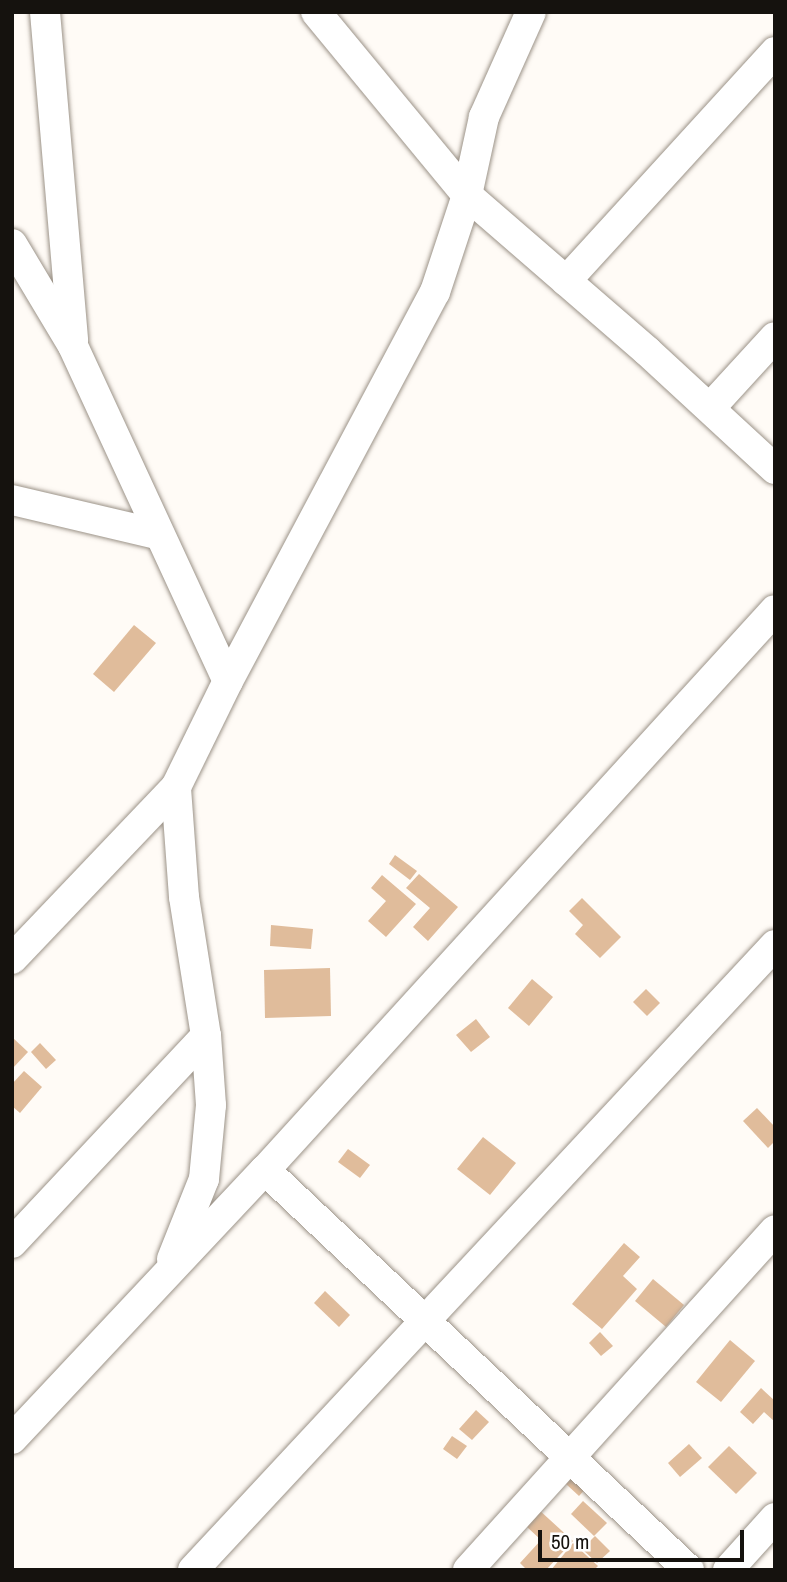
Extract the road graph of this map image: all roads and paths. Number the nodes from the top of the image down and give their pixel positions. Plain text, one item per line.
1 (45, 12) edge
2 (316, 12) edge
3 (531, 12) edge
4 (775, 52) edge
5 (467, 195) junction
6 (12, 244) edge
7 (566, 281) junction
8 (775, 337) edge
9 (73, 346) junction
10 (709, 408) junction
11 (775, 469) edge
12 (12, 500) edge
13 (157, 534) junction
14 (775, 610) edge
15 (228, 681) junction
16 (176, 787) junction
17 (775, 945) edge
18 (12, 960) edge
19 (206, 1036) junction
20 (265, 1170) junction
21 (775, 1230) edge
22 (12, 1243) edge
23 (166, 1272) junction
24 (426, 1322) junction
25 (12, 1439) edge
26 (570, 1458) junction
27 (775, 1518) edge
28 (193, 1570) edge
29 (468, 1570) edge
30 (689, 1570) edge
31 (727, 1570) edge

1 - 9 street
2 - 5 street
3 - 5 street
4 - 7 street
5 - 7 street
5 - 15 street
6 - 9 street
7 - 10 street
8 - 10 street
9 - 13 street
10 - 11 street
12 - 13 street
13 - 15 street
14 - 20 street
15 - 16 street
16 - 18 street
16 - 19 street
17 - 24 street
19 - 22 street
19 - 23 street
20 - 23 street
20 - 24 street
21 - 26 street
23 - 25 street
24 - 26 street
24 - 28 street
26 - 29 street
26 - 30 street
27 - 31 street

